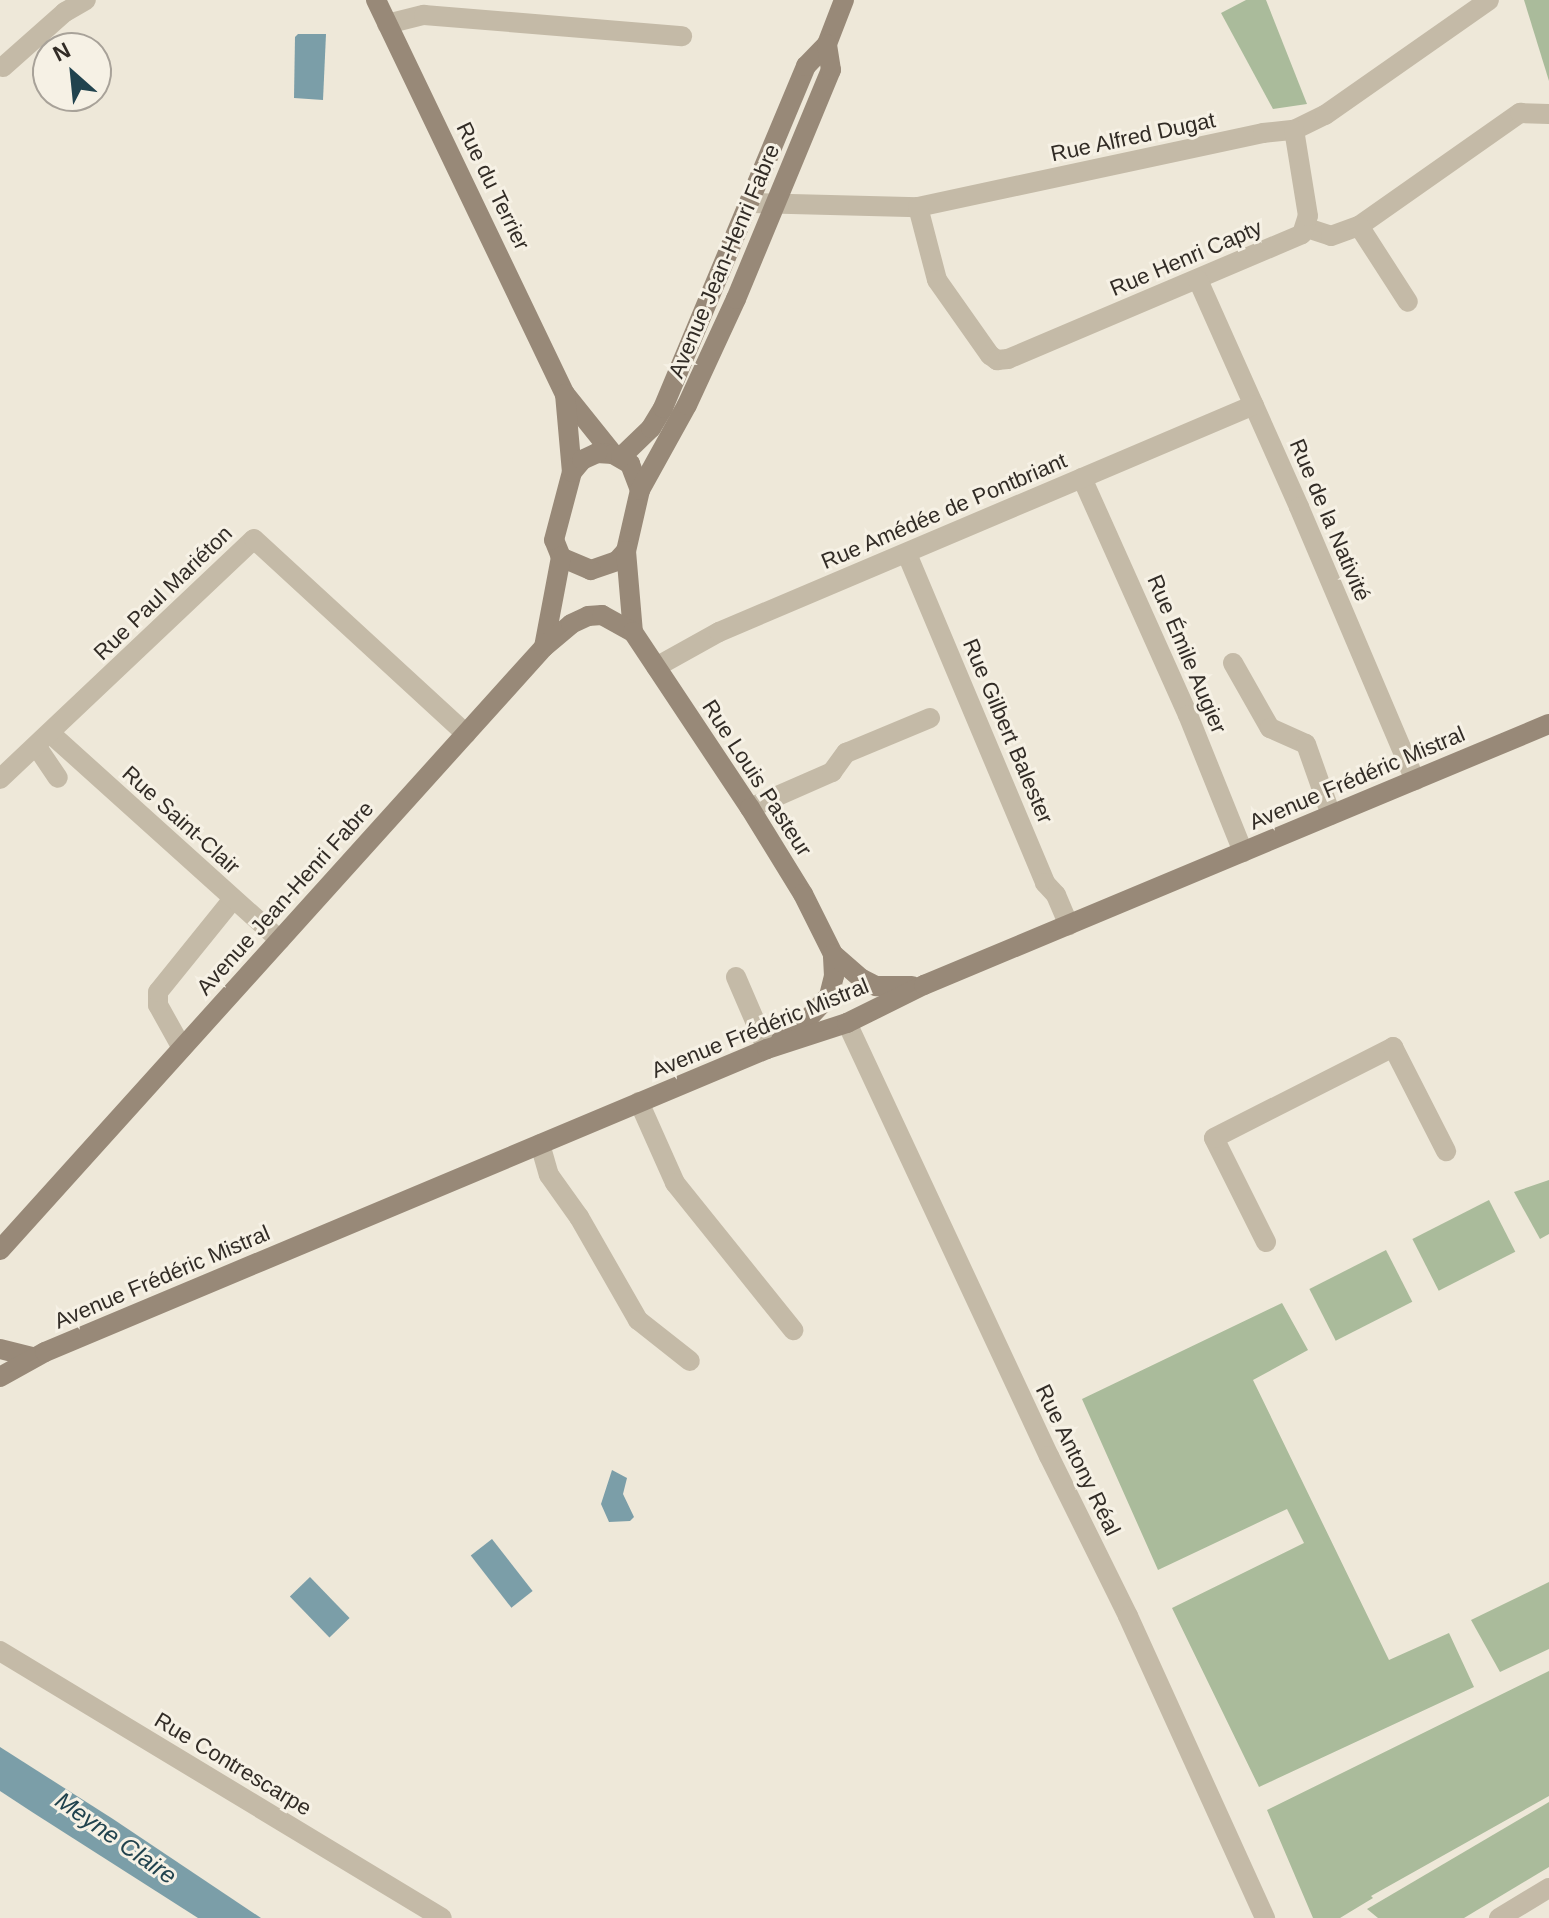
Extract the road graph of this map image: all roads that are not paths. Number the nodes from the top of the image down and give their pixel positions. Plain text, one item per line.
1 (86, 0) edge
2 (376, 0) edge
3 (844, 0) edge
4 (1489, 0) edge
5 (387, 24) junction
6 (682, 36) dead end
7 (827, 44) junction
8 (3, 67) dead end
9 (1549, 114) edge
10 (1294, 130) junction
11 (749, 203) junction
12 (775, 204) junction
13 (918, 207) junction
14 (1359, 226) junction
15 (1307, 228) junction
16 (1198, 280) junction
17 (1408, 302) dead end
18 (565, 394) junction
19 (1254, 405) junction
20 (617, 456) junction
21 (572, 472) junction
22 (1082, 478) junction
23 (640, 490) junction
24 (626, 551) junction
25 (907, 554) junction
26 (561, 557) junction
27 (633, 632) junction
28 (544, 647) junction
29 (1233, 663) dead end
30 (656, 667) junction
31 (930, 718) dead end
32 (1549, 724) edge
33 (466, 734) junction
34 (44, 740) junction
35 (58, 778) dead end
36 (0, 779) edge
37 (1415, 780) junction
38 (750, 808) junction
39 (1331, 815) junction
40 (1243, 852) junction
41 (233, 899) junction
42 (1069, 925) junction
43 (280, 940) junction
44 (833, 954) junction
45 (736, 977) dead end
46 (924, 985) junction
47 (847, 1023) junction
48 (182, 1048) junction
49 (767, 1049) junction
50 (639, 1102) junction
51 (540, 1144) junction
52 (1446, 1151) dead end
53 (1266, 1242) dead end
54 (0, 1250) edge
55 (793, 1330) dead end
56 (0, 1349) edge
57 (33, 1357) junction
58 (690, 1361) dead end
59 (0, 1377) edge
60 (0, 1651) edge
61 (1549, 1888) edge
62 (442, 1918) edge
63 (1265, 1918) edge
64 (1499, 1918) edge

1 - 8 street
2 - 5 main road, Rue du Terrier
3 - 7 main road, Avenue Jean-Henri Fabre
4 - 10 street, Rue Alfred Dugat
5 - 6 street
5 - 18 main road, Rue du Terrier
7 - 11 main road, Avenue Jean-Henri Fabre
7 - 12 main road, Avenue Jean-Henri Fabre
9 - 14 street
10 - 13 street, Rue Alfred Dugat
10 - 15 street
11 - 12 street, Rue Alfred Dugat
11 - 20 main road, Avenue Jean-Henri Fabre
12 - 13 street, Rue Alfred Dugat
12 - 23 main road, Avenue Jean-Henri Fabre
13 - 16 street, Rue Henri Capty
14 - 15 street
14 - 17 street
15 - 16 street, Rue Henri Capty
16 - 19 street, Rue de la Nativité
18 - 20 main road, Rue du Terrier
18 - 21 main road, Rue du Terrier
19 - 22 street, Rue Amédée de Pontbriant
19 - 37 street, Rue de la Nativité
20 - 21 main road
20 - 23 main road
21 - 26 main road
22 - 25 street, Rue Amédée de Pontbriant
22 - 40 street, Rue Émile Augier
23 - 24 main road
24 - 26 main road
24 - 27 main road, Rue Louis Pasteur
25 - 30 street, Rue Amédée de Pontbriant
25 - 42 street, Rue Gilbert Balester
26 - 28 main road
27 - 28 main road
27 - 30 main road, Rue Louis Pasteur
28 - 33 main road, Avenue Jean-Henri Fabre
29 - 39 street
30 - 38 main road, Rue Louis Pasteur
31 - 38 street
32 - 37 main road, Avenue Frédéric Mistral
33 - 34 street, Rue Paul Mariéton
33 - 43 main road, Avenue Jean-Henri Fabre
34 - 35 street
34 - 36 street, Rue Paul Mariéton
34 - 41 street, Rue Saint-Clair
37 - 39 main road, Avenue Frédéric Mistral
38 - 44 main road, Rue Louis Pasteur
39 - 40 main road, Avenue Frédéric Mistral
40 - 42 main road, Avenue Frédéric Mistral
41 - 43 street, Rue Saint-Clair
41 - 48 street
42 - 46 main road, Avenue Frédéric Mistral
43 - 48 main road, Avenue Jean-Henri Fabre
44 - 46 main road, Rue Louis Pasteur
44 - 49 main road
45 - 49 street
46 - 47 main road, Avenue Frédéric Mistral
47 - 49 main road, Avenue Frédéric Mistral
47 - 63 street, Rue Antony Réal
48 - 54 main road, Avenue Jean-Henri Fabre
49 - 50 main road, Avenue Frédéric Mistral
50 - 51 main road, Avenue Frédéric Mistral
50 - 55 street
51 - 57 main road, Avenue Frédéric Mistral
51 - 58 street
52 - 53 street
56 - 57 main road
57 - 59 main road, Avenue Frédéric Mistral
60 - 62 street, Rue Contrescarpe
61 - 64 street

